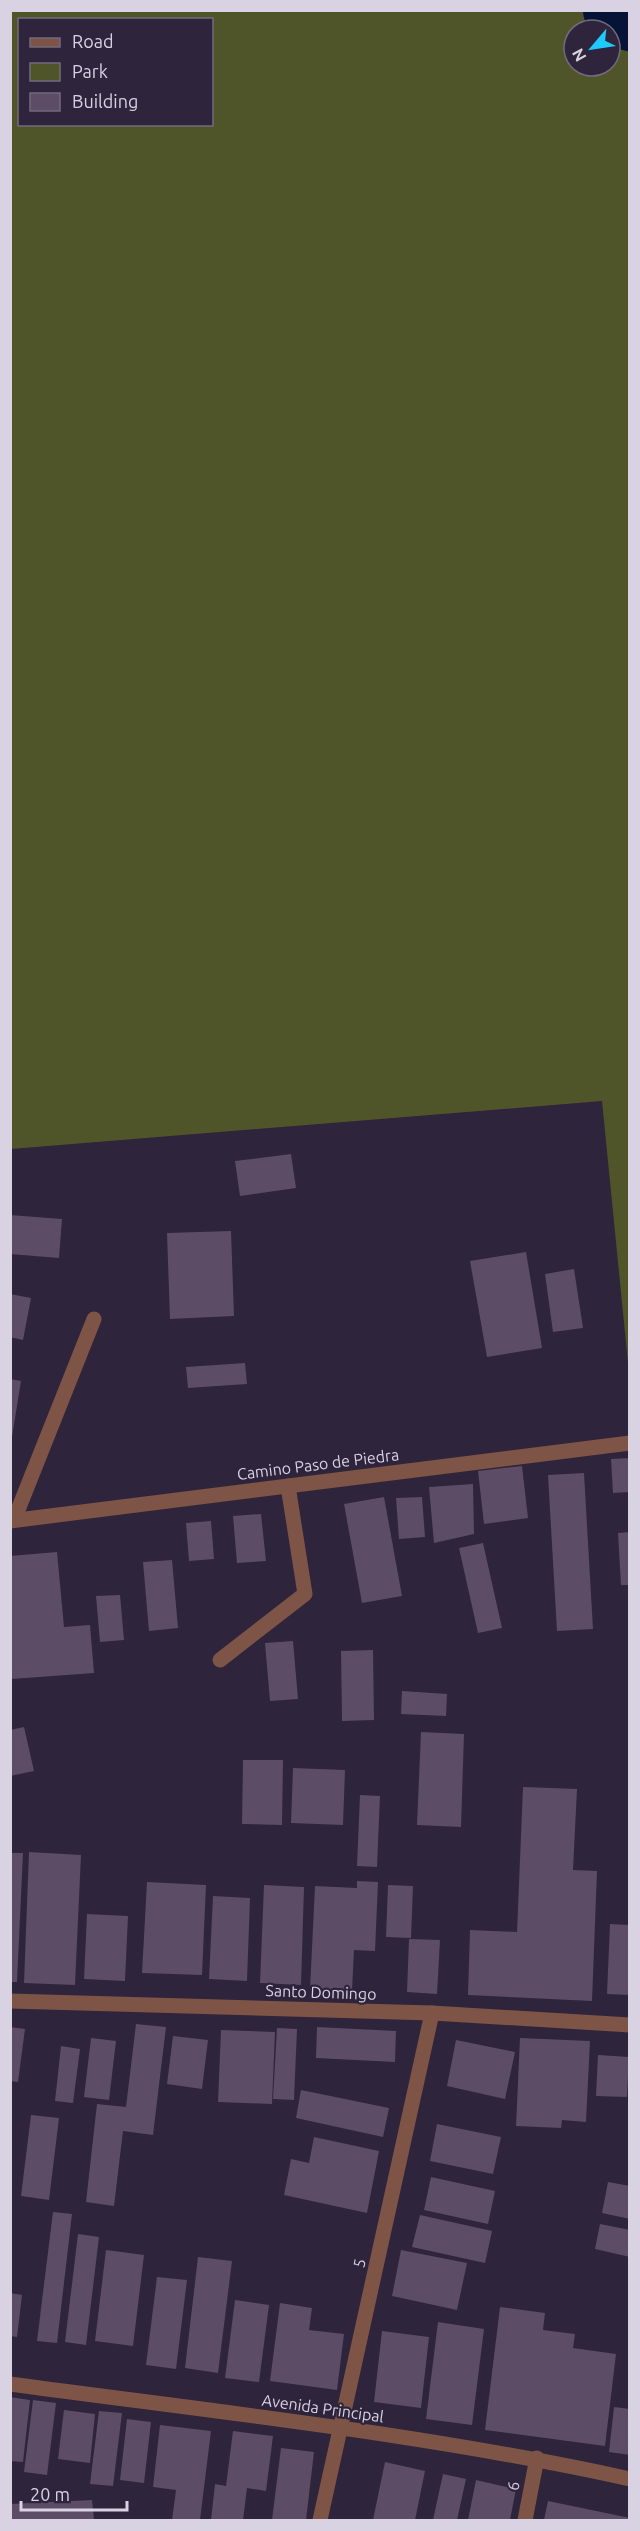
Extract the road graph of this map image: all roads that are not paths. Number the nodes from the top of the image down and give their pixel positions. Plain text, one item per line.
1 (94, 1319) dead end
2 (630, 1443) edge
3 (288, 1486) junction
4 (12, 1520) edge
5 (220, 1660) dead end
6 (10, 2001) edge
7 (432, 2013) junction
8 (630, 2025) edge
9 (10, 2384) edge
10 (342, 2428) junction
11 (537, 2458) junction
12 (630, 2479) edge
13 (320, 2520) edge
14 (525, 2520) edge

1 - 4 street
2 - 3 street, Camino Paso de Piedra
3 - 4 street, Camino Paso de Piedra
3 - 5 street
6 - 7 street, Santo Domingo
7 - 8 street, Santo Domingo
7 - 10 street, 5
9 - 10 street, Avenida Principal
10 - 11 street, Avenida Principal
10 - 13 street, 5
11 - 12 street, Avenida Principal
11 - 14 street, 6

